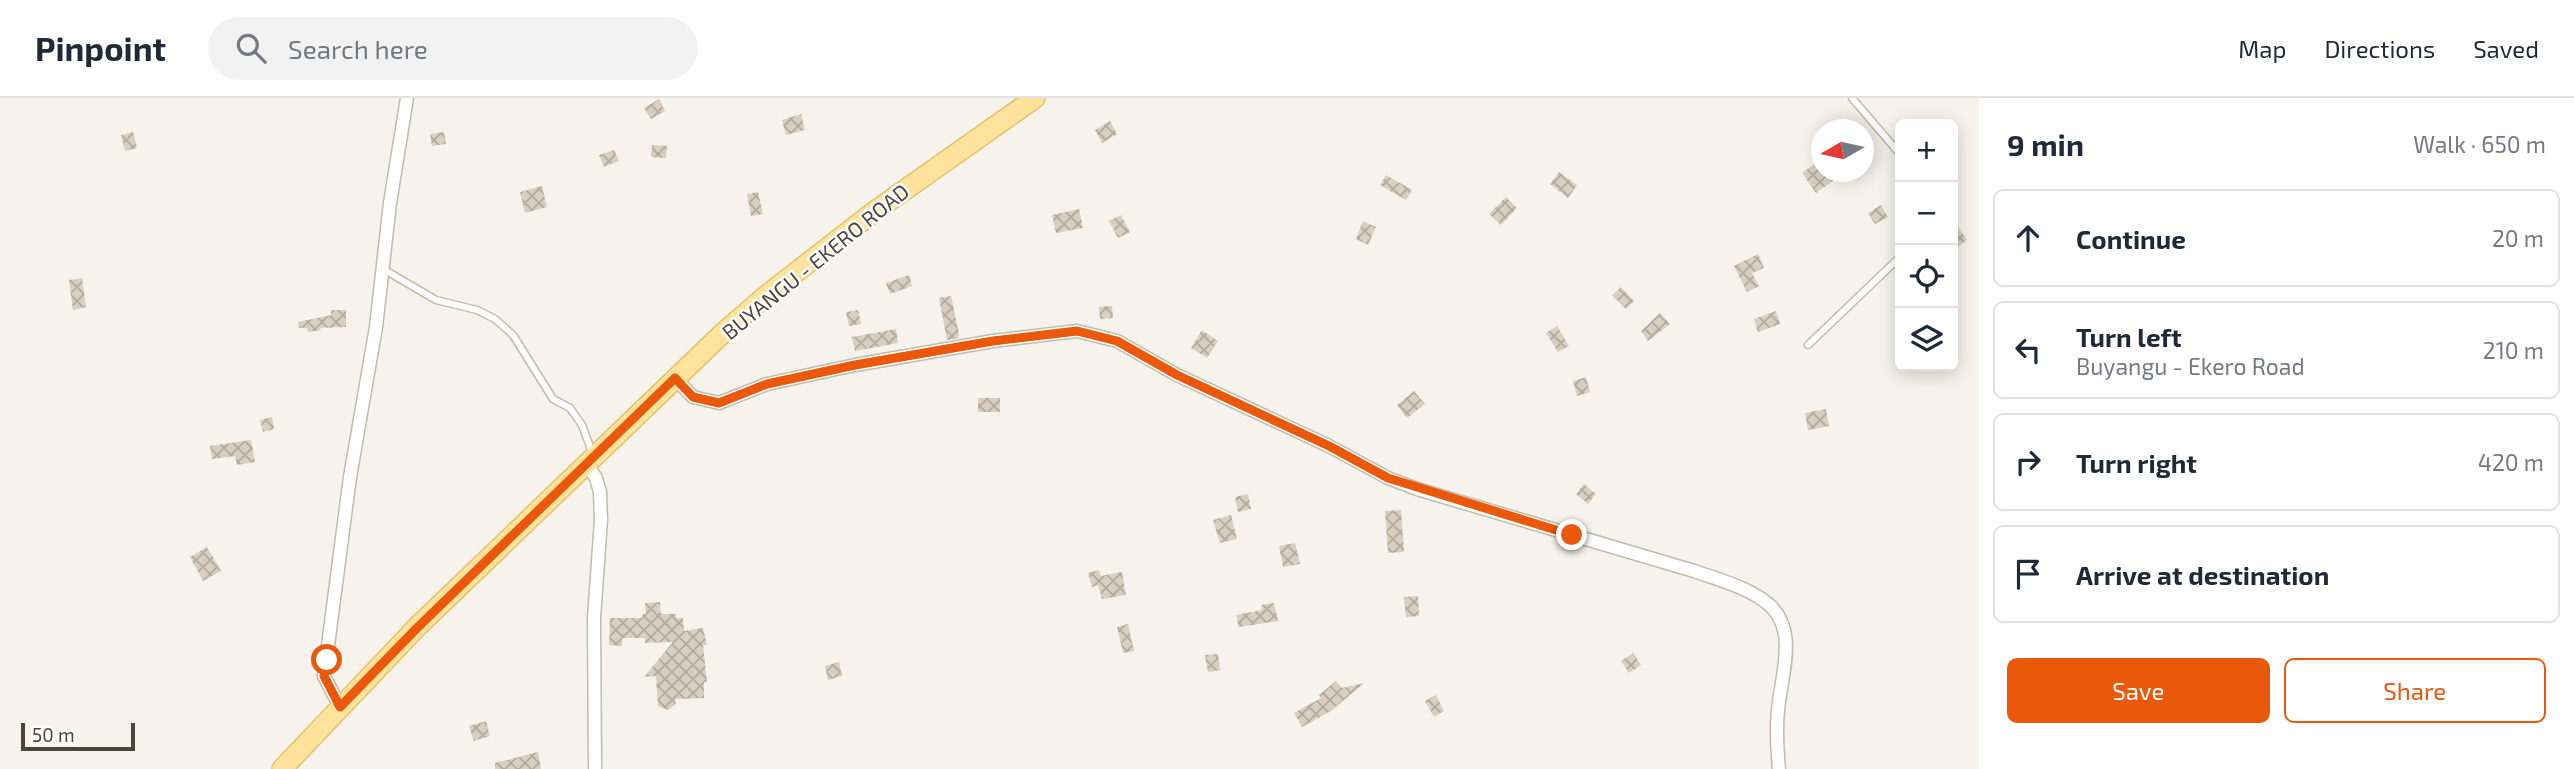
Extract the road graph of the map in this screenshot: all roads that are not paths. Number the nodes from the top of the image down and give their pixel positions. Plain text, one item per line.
1 (407, 98) edge
2 (1035, 98) edge
3 (1852, 98) edge
4 (1895, 147) edge
5 (1895, 262) edge
6 (383, 269) junction
7 (1808, 345) dead end
8 (675, 378) junction
9 (590, 459) junction
10 (340, 707) junction
11 (282, 769) edge
12 (595, 769) edge
13 (1779, 769) edge

1 - 6 street
2 - 8 main road, BUYANGU - EKERO ROAD
3 - 4 lane
5 - 7 lane
6 - 9 lane
6 - 10 street
8 - 9 main road, BUYANGU - EKERO ROAD
8 - 13 street
9 - 10 main road, BUYANGU - EKERO ROAD
9 - 12 street
10 - 11 main road, BUYANGU - EKERO ROAD

